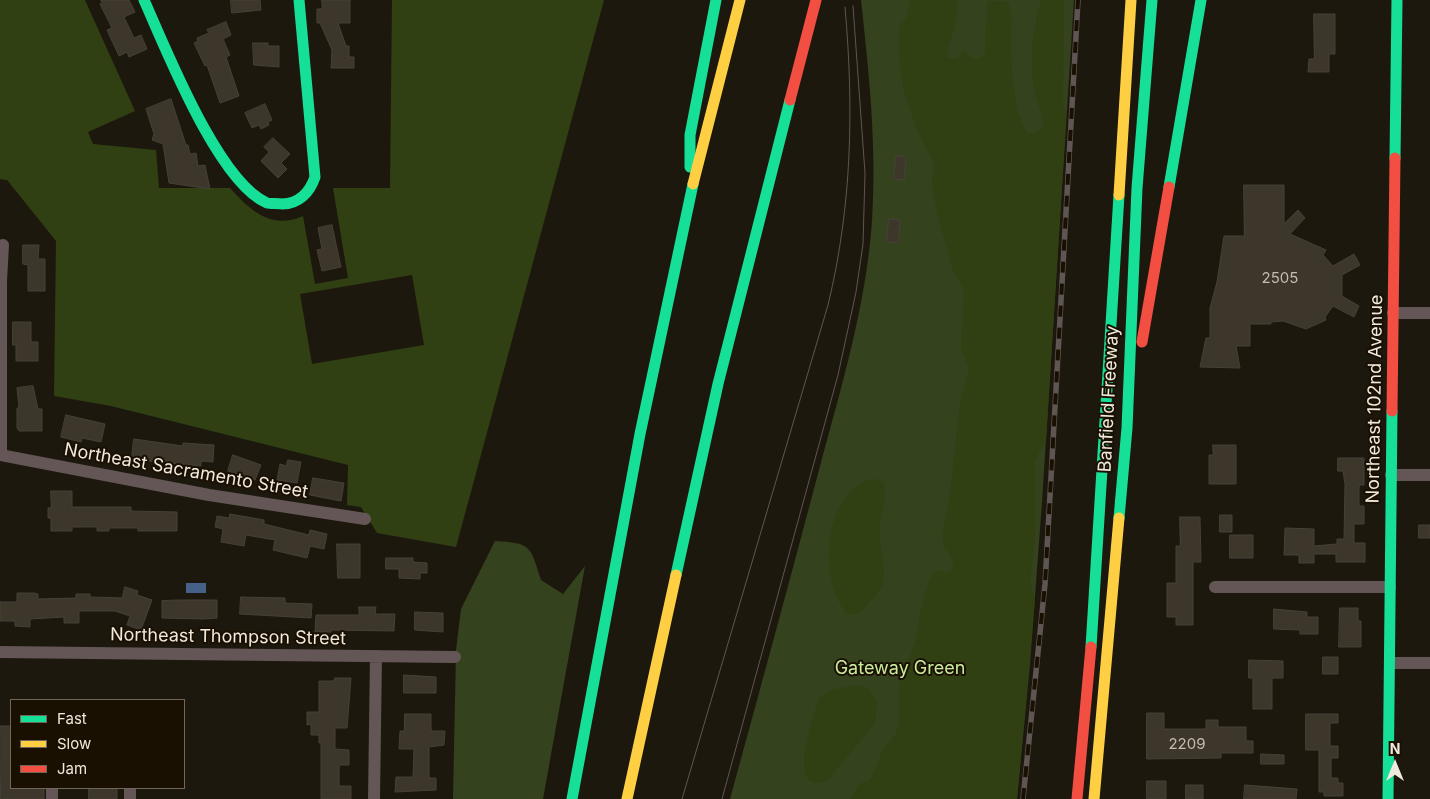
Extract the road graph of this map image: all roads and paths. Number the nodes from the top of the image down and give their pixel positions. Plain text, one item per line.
1 (144, 0) edge
2 (300, 0) edge
3 (716, 0) edge
4 (740, 0) edge
5 (816, 0) edge
6 (1131, 0) edge
7 (1152, 0) edge
8 (1201, 0) edge
9 (1397, 0) edge
10 (690, 197) junction
11 (4, 245) dead end
12 (1430, 313) edge
13 (1393, 314) junction
14 (1127, 428) junction
15 (0, 455) edge
16 (1391, 475) junction
17 (1430, 475) edge
18 (365, 519) dead end
19 (1216, 587) dead end
20 (1390, 587) junction
21 (0, 652) edge
22 (376, 656) junction
23 (455, 657) dead end
24 (1390, 663) junction
25 (1430, 664) edge
26 (374, 799) edge
27 (572, 799) edge
28 (627, 799) edge
29 (1077, 799) edge
30 (1094, 799) edge
31 (1388, 799) edge

1 - 2 main road
3 - 10 main road
4 - 10 main road
5 - 28 main road
6 - 29 main road, Banfield Freeway
7 - 14 main road, Banfield Freeway
8 - 14 main road
9 - 13 main road, Northeast 102nd Avenue
10 - 27 main road
11 - 15 street
12 - 13 street
13 - 16 main road, Northeast 102nd Avenue
14 - 30 main road, Banfield Freeway
15 - 18 street, Northeast Sacramento Street
16 - 17 street
16 - 20 main road, Northeast 102nd Avenue
19 - 20 street
20 - 24 main road, Northeast 102nd Avenue
21 - 22 street, Northeast Thompson Street
22 - 23 street, Northeast Thompson Street
22 - 26 street
24 - 25 street
24 - 31 main road, Northeast 102nd Avenue

